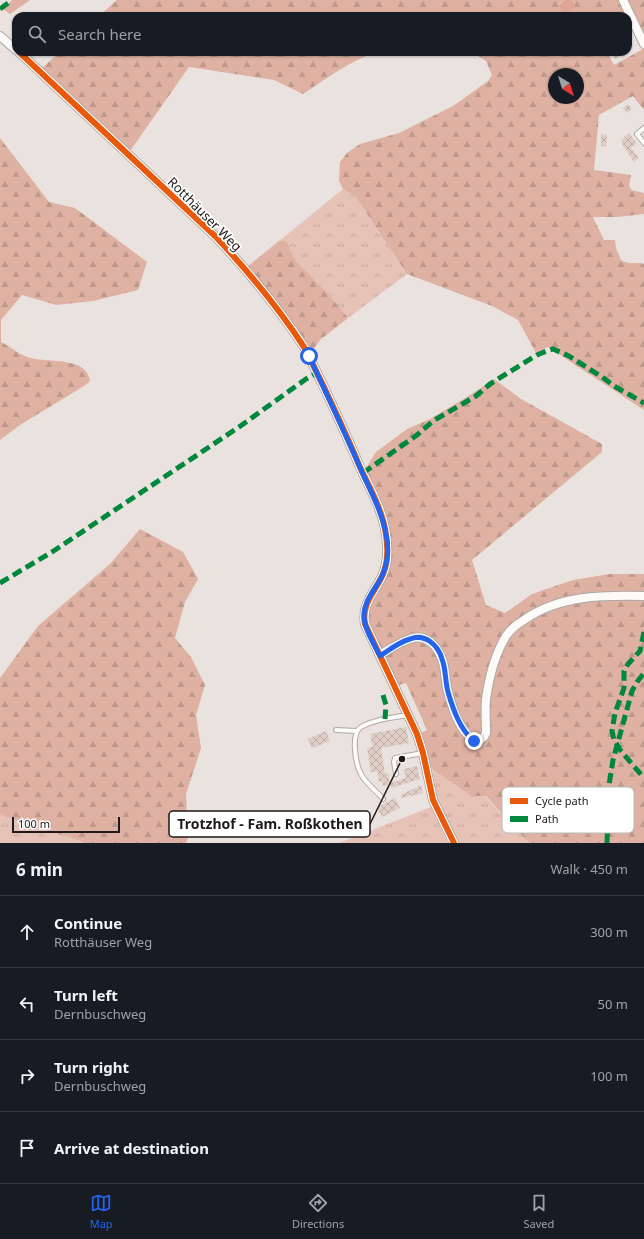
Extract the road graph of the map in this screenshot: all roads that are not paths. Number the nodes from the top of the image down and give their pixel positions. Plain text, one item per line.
1 (623, 0) edge
2 (629, 12) edge
3 (632, 19) edge
4 (0, 36) edge
5 (644, 44) edge
6 (12, 46) edge
7 (23, 56) edge
8 (644, 128) edge
9 (644, 143) edge
10 (644, 596) edge
11 (380, 656) junction
12 (408, 714) junction
13 (336, 730) dead end
14 (357, 731) junction
15 (423, 752) junction
16 (396, 774) dead end
17 (383, 799) dead end
18 (454, 843) edge

1 - 2 street
3 - 5 street
4 - 6 street
7 - 11 street, Rotthäuser Weg
8 - 9 lane
10 - 11 street
11 - 12 street, Rotthäuser Weg
12 - 14 lane
12 - 15 street, Rotthäuser Weg
13 - 14 lane
14 - 17 lane
15 - 16 lane
15 - 18 street, Rotthäuser Weg

